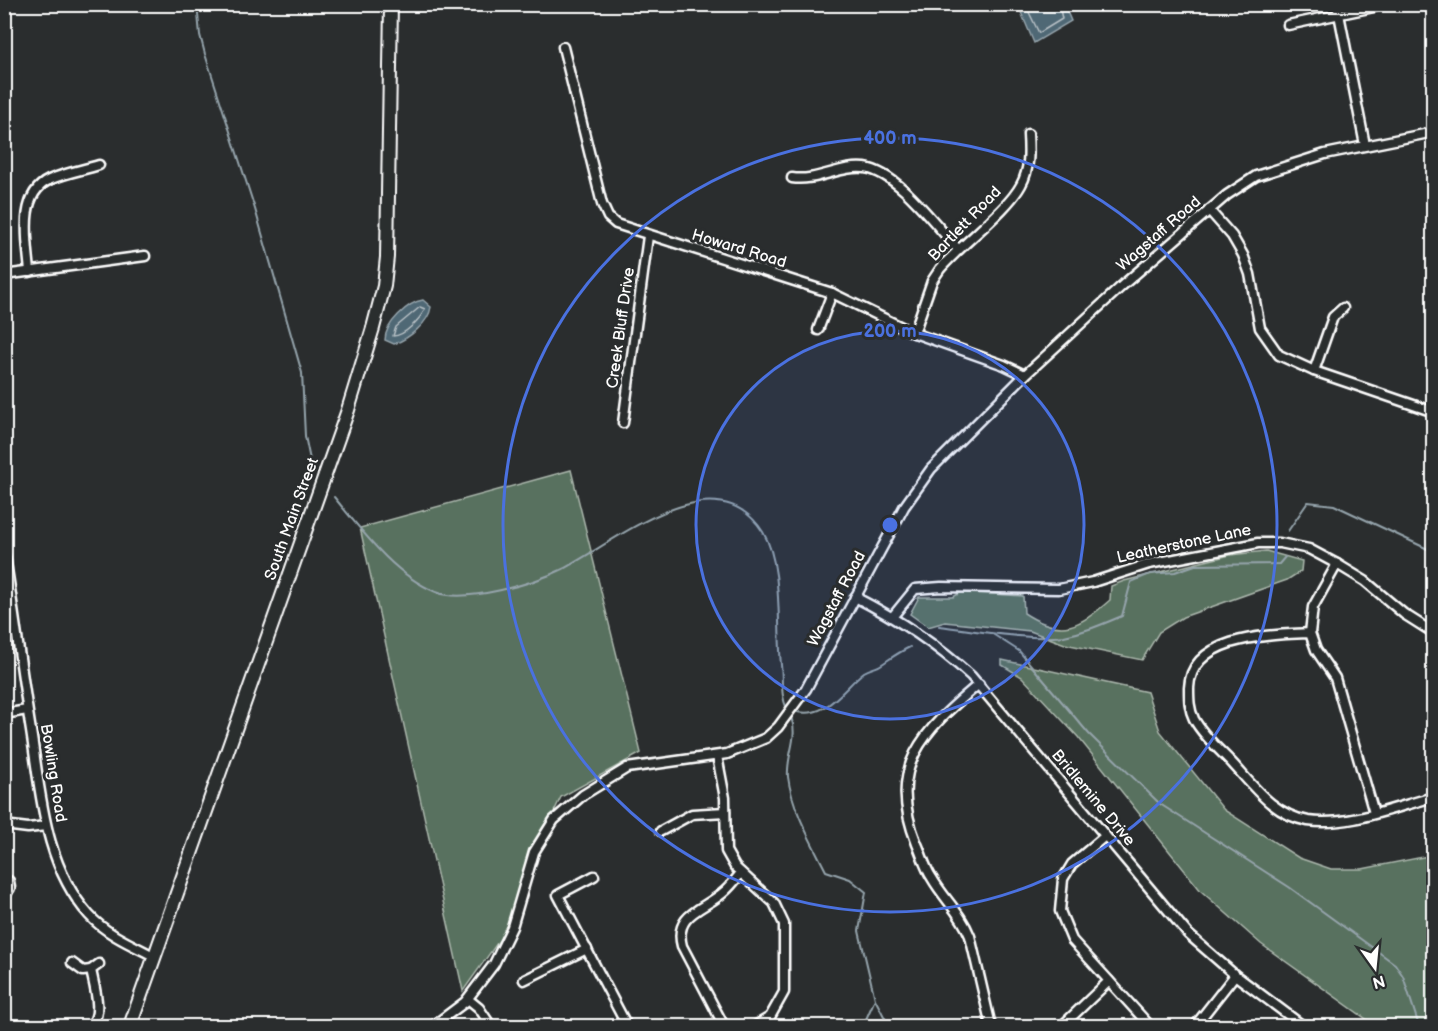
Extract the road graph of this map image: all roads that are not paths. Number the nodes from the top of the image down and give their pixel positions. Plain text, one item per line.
1 (391, 4) edge
2 (1336, 4) edge
3 (1374, 7) dead end
4 (1339, 14) junction
5 (1288, 25) dead end
6 (563, 47) dead end
7 (1434, 132) edge
8 (1028, 134) dead end
9 (1365, 145) junction
10 (99, 165) dead end
11 (792, 178) dead end
12 (1209, 210) junction
13 (648, 236) junction
14 (958, 249) junction
15 (145, 256) dead end
16 (30, 272) junction
17 (4, 275) edge
18 (832, 293) junction
19 (1343, 308) dead end
20 (818, 330) dead end
21 (914, 333) junction
22 (1314, 371) junction
23 (1025, 375) junction
24 (1434, 412) edge
25 (623, 423) dead end
26 (4, 550) edge
27 (1337, 564) junction
28 (7, 586) edge
29 (855, 597) junction
30 (893, 616) junction
31 (1310, 633) junction
32 (1434, 633) edge
33 (979, 684) junction
34 (27, 710) junction
35 (4, 714) edge
36 (717, 756) junction
37 (1434, 797) edge
38 (725, 812) junction
39 (1374, 813) junction
40 (4, 825) edge
41 (45, 826) junction
42 (661, 831) dead end
43 (1105, 836) junction
44 (741, 873) junction
45 (594, 876) dead end
46 (4, 878) edge
47 (4, 897) edge
48 (587, 949) junction
49 (154, 956) junction
50 (72, 963) dead end
51 (99, 964) dead end
52 (91, 970) junction
53 (1235, 975) junction
54 (524, 980) dead end
55 (1109, 981) junction
56 (468, 999) junction
57 (90, 1026) edge
58 (130, 1026) edge
59 (433, 1026) edge
60 (491, 1026) edge
61 (627, 1026) edge
62 (724, 1026) edge
63 (755, 1026) edge
64 (991, 1026) edge
65 (1062, 1026) edge
66 (1150, 1026) edge
67 (1195, 1026) edge
68 (1303, 1026) edge

1 - 49 highway, South Main Street
2 - 4 street
3 - 4 street
4 - 5 street
4 - 9 street
6 - 13 street, Howard Road
7 - 9 street, Wagstaff Road
8 - 14 street, Bartlett Road
9 - 12 street, Wagstaff Road
10 - 16 street
11 - 14 street
12 - 22 street
12 - 23 street, Wagstaff Road
13 - 18 street, Howard Road
13 - 25 street, Creek Bluff Drive
14 - 21 street, Bartlett Road
15 - 16 street
16 - 17 street
18 - 20 street
18 - 21 street, Howard Road
19 - 22 street
21 - 23 street, Howard Road
22 - 24 street
23 - 29 street, Wagstaff Road
26 - 28 street, Bowling Road
27 - 30 street, Leatherstone Lane
27 - 31 street
27 - 32 street, Leatherstone Lane
28 - 34 street, Bowling Road
29 - 30 street, Bridlemine Drive
29 - 36 street, Wagstaff Road
30 - 33 street, Bridlemine Drive
31 - 39 street
31 - 39 street
33 - 43 street, Bridlemine Drive
33 - 64 street
34 - 35 street
34 - 41 street, Bowling Road
36 - 38 street
36 - 56 street, Wagstaff Road
37 - 39 street
38 - 42 street
38 - 44 street
40 - 41 street
41 - 49 street, Bowling Road
43 - 53 street, Bridlemine Drive
43 - 55 street
44 - 62 street
44 - 63 street
45 - 48 street
46 - 47 street
48 - 54 street
48 - 61 street
49 - 58 highway, South Main Street
50 - 52 street
51 - 52 street
52 - 57 street
53 - 67 street
53 - 68 street, Bridlemine Drive
55 - 65 street
55 - 66 street
56 - 59 street, Wagstaff Road
56 - 60 street

